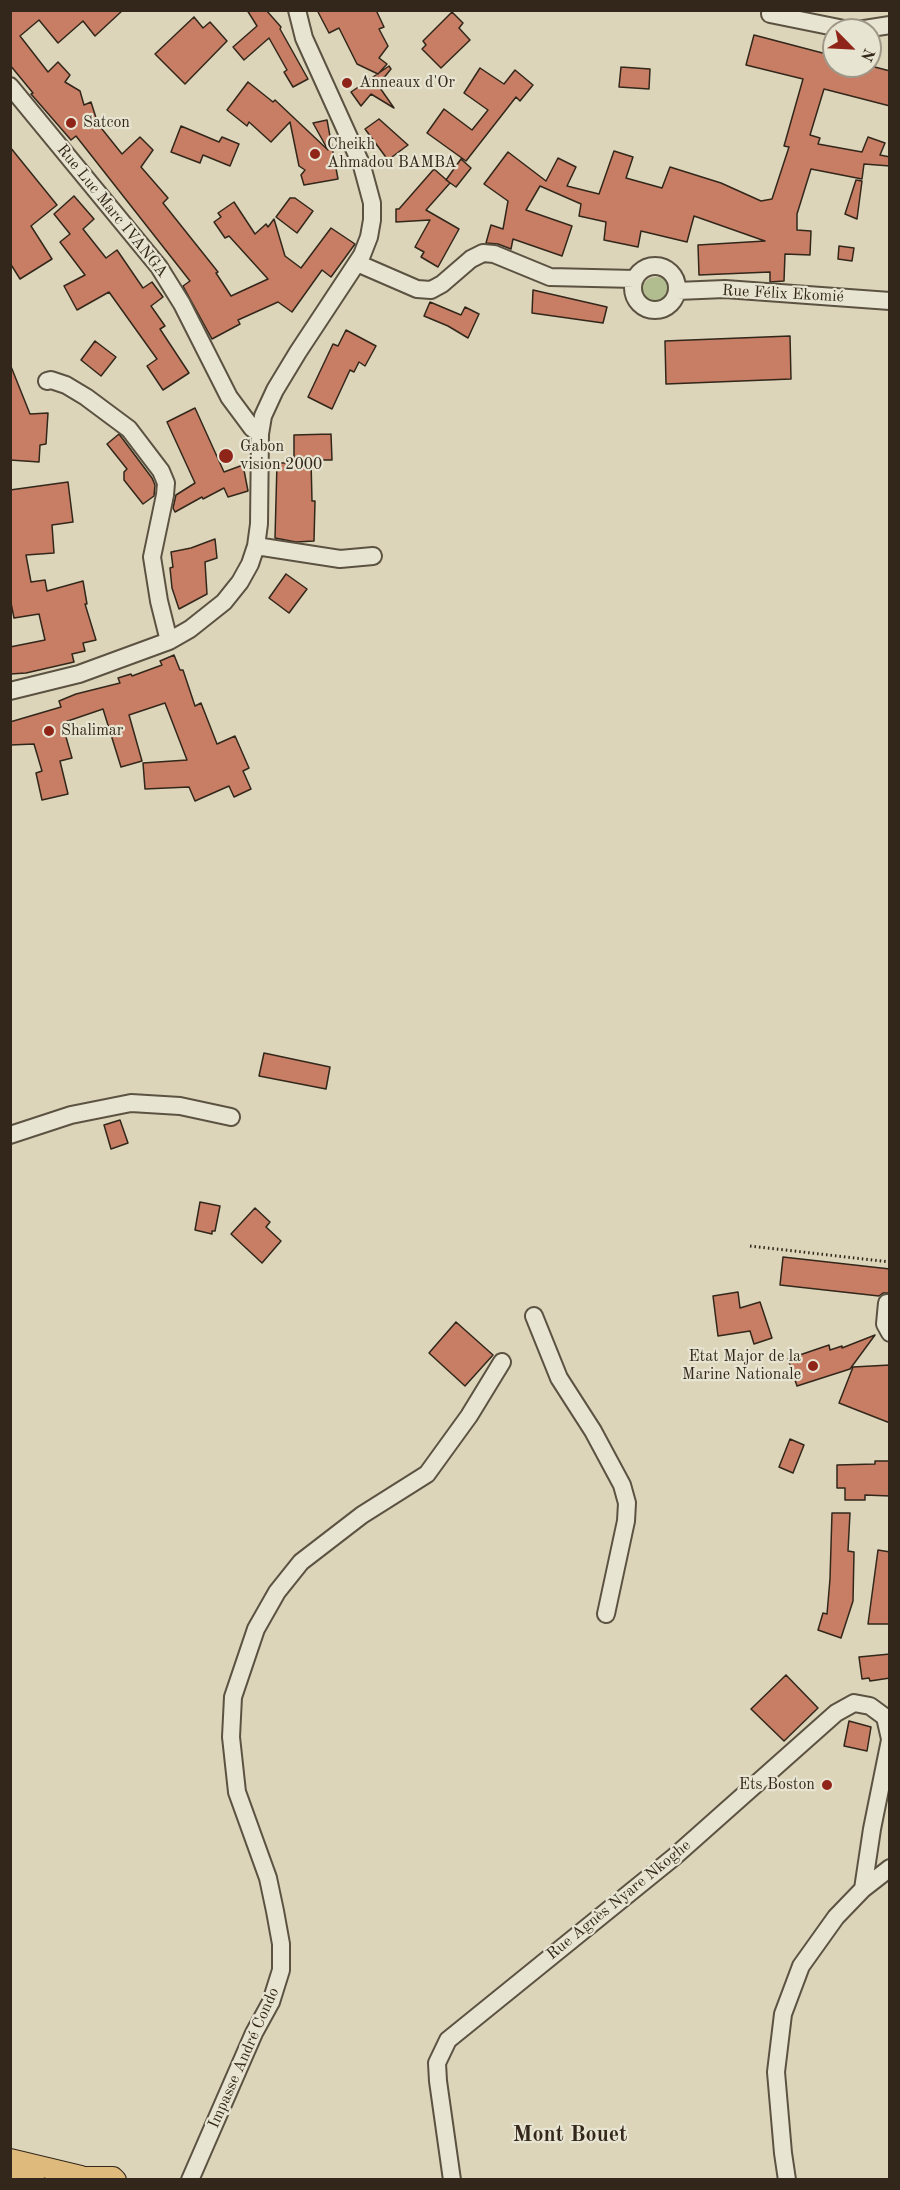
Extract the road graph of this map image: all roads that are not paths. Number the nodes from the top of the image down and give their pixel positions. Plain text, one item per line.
1 (297, 10) edge
2 (770, 14) dead end
3 (822, 25) edge
4 (10, 86) edge
5 (357, 263) junction
6 (635, 279) junction
7 (677, 291) junction
8 (890, 301) edge
9 (46, 381) dead end
10 (260, 434) junction
11 (256, 546) junction
12 (373, 556) dead end
13 (169, 641) junction
14 (10, 691) edge
15 (231, 1117) dead end
16 (10, 1135) edge
17 (887, 1303) dead end
18 (534, 1316) dead end
19 (890, 1333) edge
20 (502, 1362) dead end
21 (606, 1614) dead end
22 (890, 1739) edge
23 (890, 1868) edge
24 (863, 1889) junction
25 (10, 2158) edge
26 (10, 2168) edge
27 (82, 2178) edge
28 (34, 2180) edge
29 (116, 2180) edge
30 (190, 2180) edge
31 (452, 2180) edge
32 (787, 2180) edge

1 - 5 street
2 - 3 street
4 - 10 street, Rue Luc Marc IVANGA
5 - 6 street
5 - 10 street
6 - 7 street
6 - 7 street
7 - 8 street, Rue Félix Ekomié
9 - 13 street
10 - 11 street
11 - 12 street
11 - 13 street
13 - 14 street
15 - 16 street
17 - 19 street
18 - 21 street
20 - 30 street, Impasse André Condo
22 - 24 street, Rue Agnès Nyare Nkoghe
22 - 31 street, Rue Agnès Nyare Nkoghe
23 - 24 street
24 - 32 street
25 - 27 main road
26 - 28 main road
27 - 29 main road

